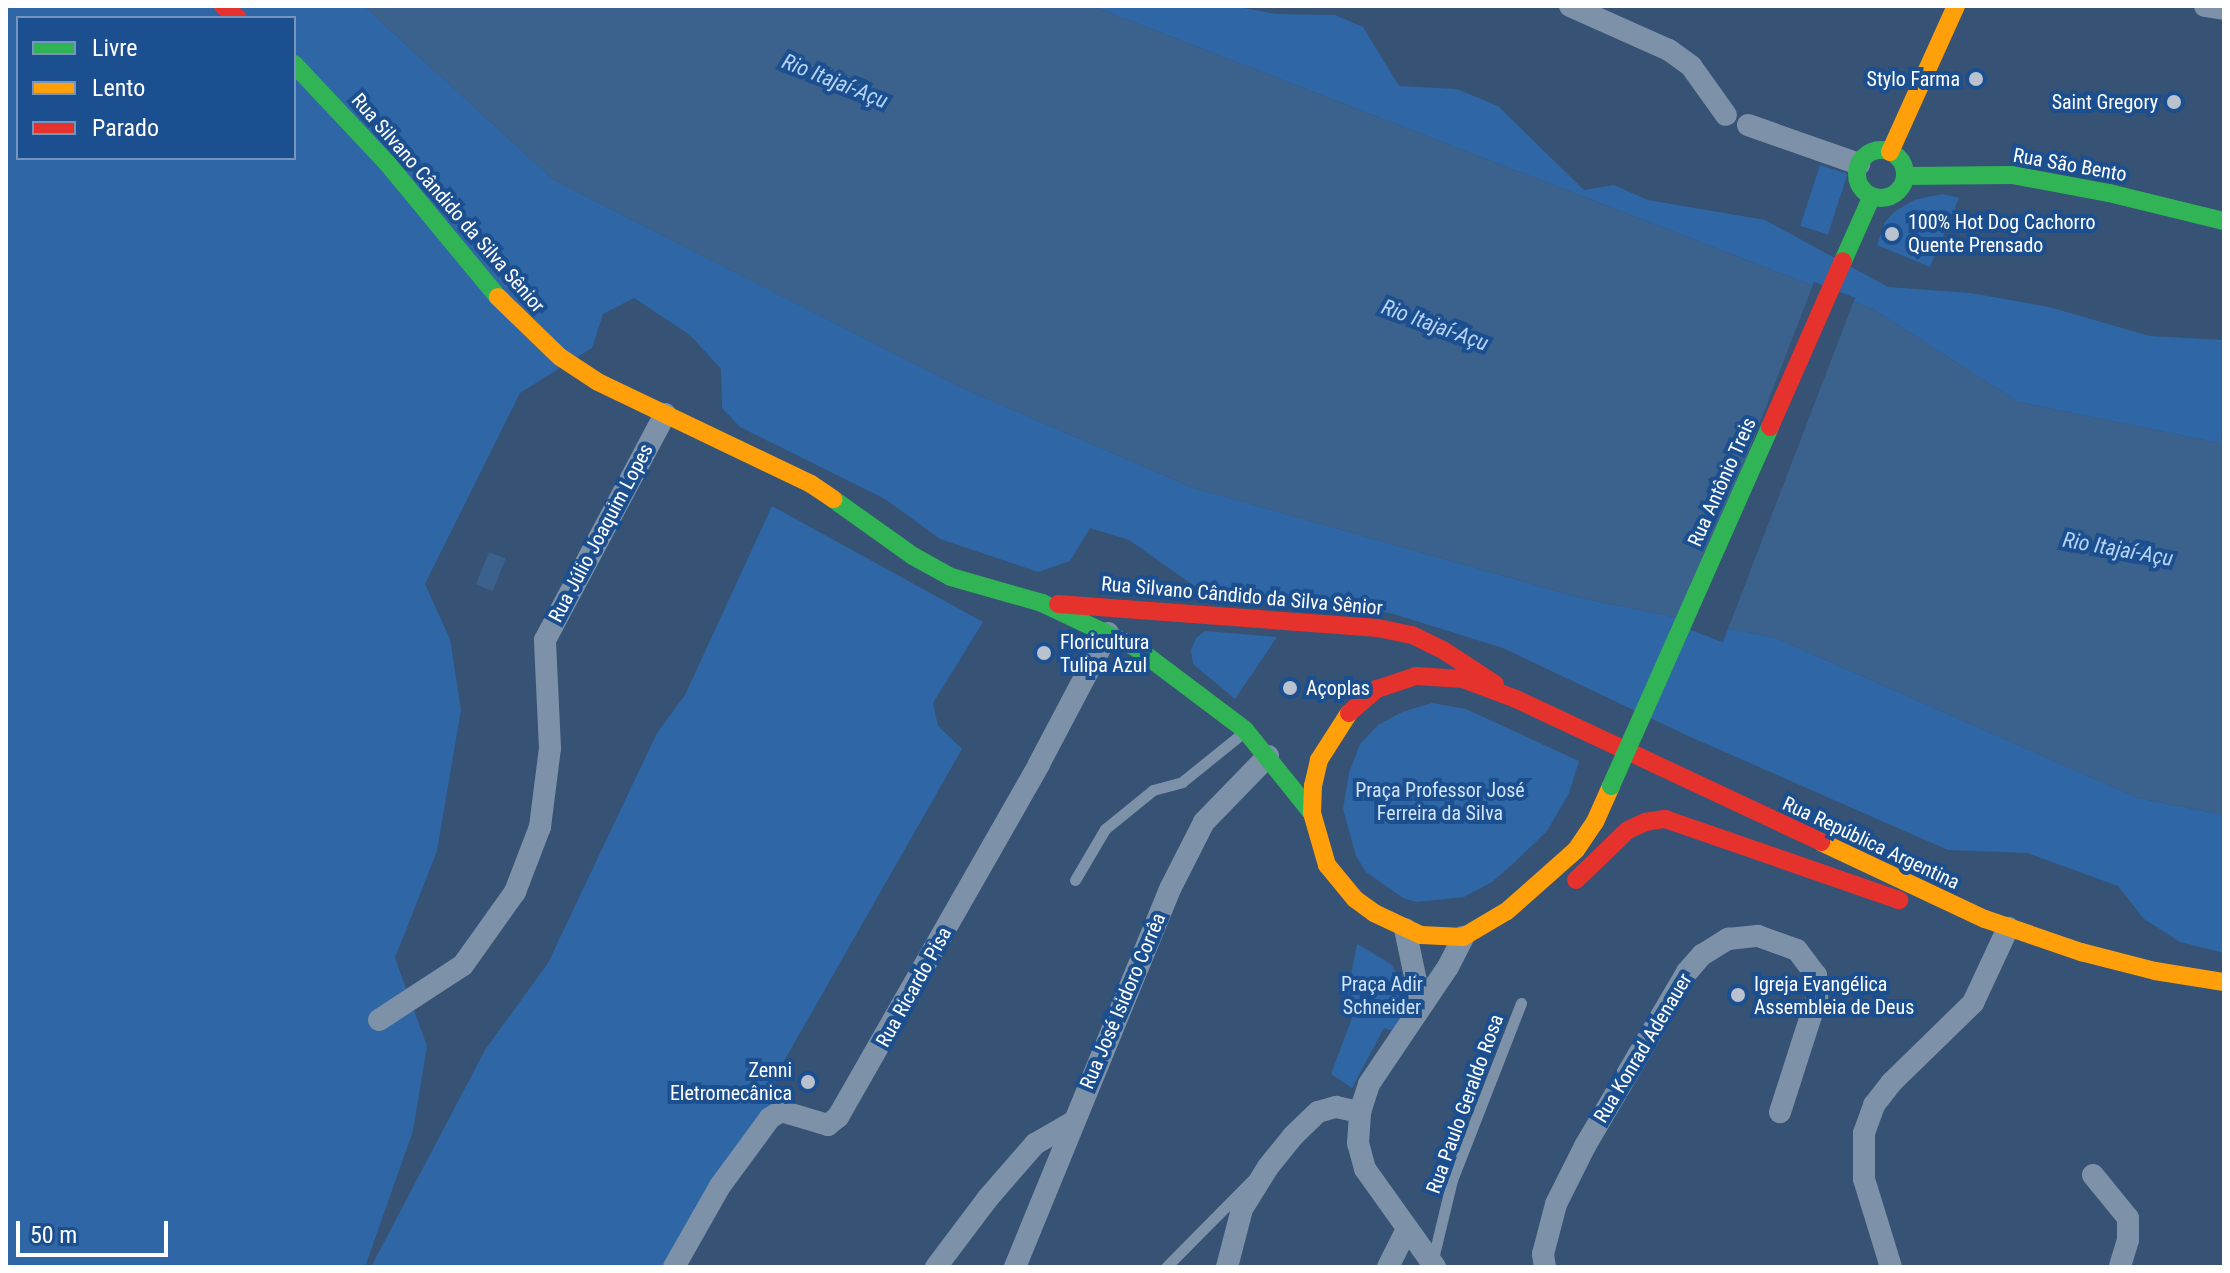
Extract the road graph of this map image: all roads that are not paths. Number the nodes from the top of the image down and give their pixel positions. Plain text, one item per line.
1 (1570, 6) edge
2 (1956, 6) edge
3 (2205, 6) edge
4 (2224, 9) edge
5 (296, 66) edge
6 (1726, 115) dead end
7 (1748, 125) dead end
8 (1890, 152) junction
9 (1859, 164) junction
10 (1905, 176) junction
11 (1872, 196) junction
12 (2223, 219) edge
13 (665, 414) junction
14 (1042, 603) junction
15 (1200, 612) junction
16 (1108, 633) junction
17 (1163, 665) junction
18 (1516, 699) junction
19 (1245, 730) junction
20 (1268, 756) junction
21 (1312, 813) junction
22 (1075, 880) dead end
23 (1564, 891) dead end
24 (1963, 910) junction
25 (1516, 927) dead end
26 (2008, 928) junction
27 (1405, 929) junction
28 (1463, 937) junction
29 (2224, 982) edge
30 (1521, 1003) dead end
31 (1421, 1005) junction
32 (379, 1020) dead end
33 (1360, 1112) junction
34 (1780, 1112) dead end
35 (1073, 1122) junction
36 (1268, 1167) junction
37 (2093, 1175) dead end
38 (1407, 1229) junction
39 (1434, 1265) edge
40 (674, 1267) edge
41 (936, 1267) edge
42 (1015, 1267) edge
43 (1166, 1267) edge
44 (1227, 1267) edge
45 (1388, 1267) edge
46 (1545, 1267) edge
47 (1891, 1267) edge
48 (2120, 1267) edge

1 - 6 street
2 - 8 main road
3 - 4 street
5 - 13 main road, Rua Silvano Cândido da Silva Sênior
7 - 9 street
8 - 9 main road
8 - 10 main road
9 - 11 main road
10 - 11 main road
10 - 12 main road, Rua São Bento
11 - 28 main road, Rua Antônio Treis, bridge
13 - 14 main road, Rua Silvano Cândido da Silva Sênior
13 - 32 street, Rua Júlio Joaquim Lopes
14 - 15 main road, Rua Silvano Cândido da Silva Sênior
14 - 16 main road, Rua Silvano Cândido da Silva Sênior
15 - 17 main road
15 - 18 main road, Rua Silvano Cândido da Silva Sênior
16 - 17 main road, Rua Silvano Cândido da Silva Sênior
16 - 40 street, Rua Ricardo Pisa
17 - 19 main road, Rua Silvano Cândido da Silva Sênior
18 - 21 main road
18 - 24 main road, Rua República Argentina
19 - 20 main road, Rua Silvano Cândido da Silva Sênior
19 - 22 lane
20 - 21 main road, Rua Silvano Cândido da Silva Sênior
20 - 35 street, Rua José Isidoro Corrêa
21 - 27 main road
23 - 24 main road
24 - 26 main road, Rua República Argentina
25 - 28 main road
26 - 29 main road, Rua República Argentina
26 - 47 street
27 - 28 main road
27 - 31 street
28 - 31 street
30 - 39 lane, Rua Paulo Geraldo Rosa
31 - 33 street
33 - 36 street
33 - 38 street
34 - 46 street, Rua Konrad Adenauer
35 - 41 street
35 - 42 street, Rua José Isidoro Corrêa
36 - 43 lane
36 - 44 street
37 - 48 street
38 - 39 street
38 - 45 street

